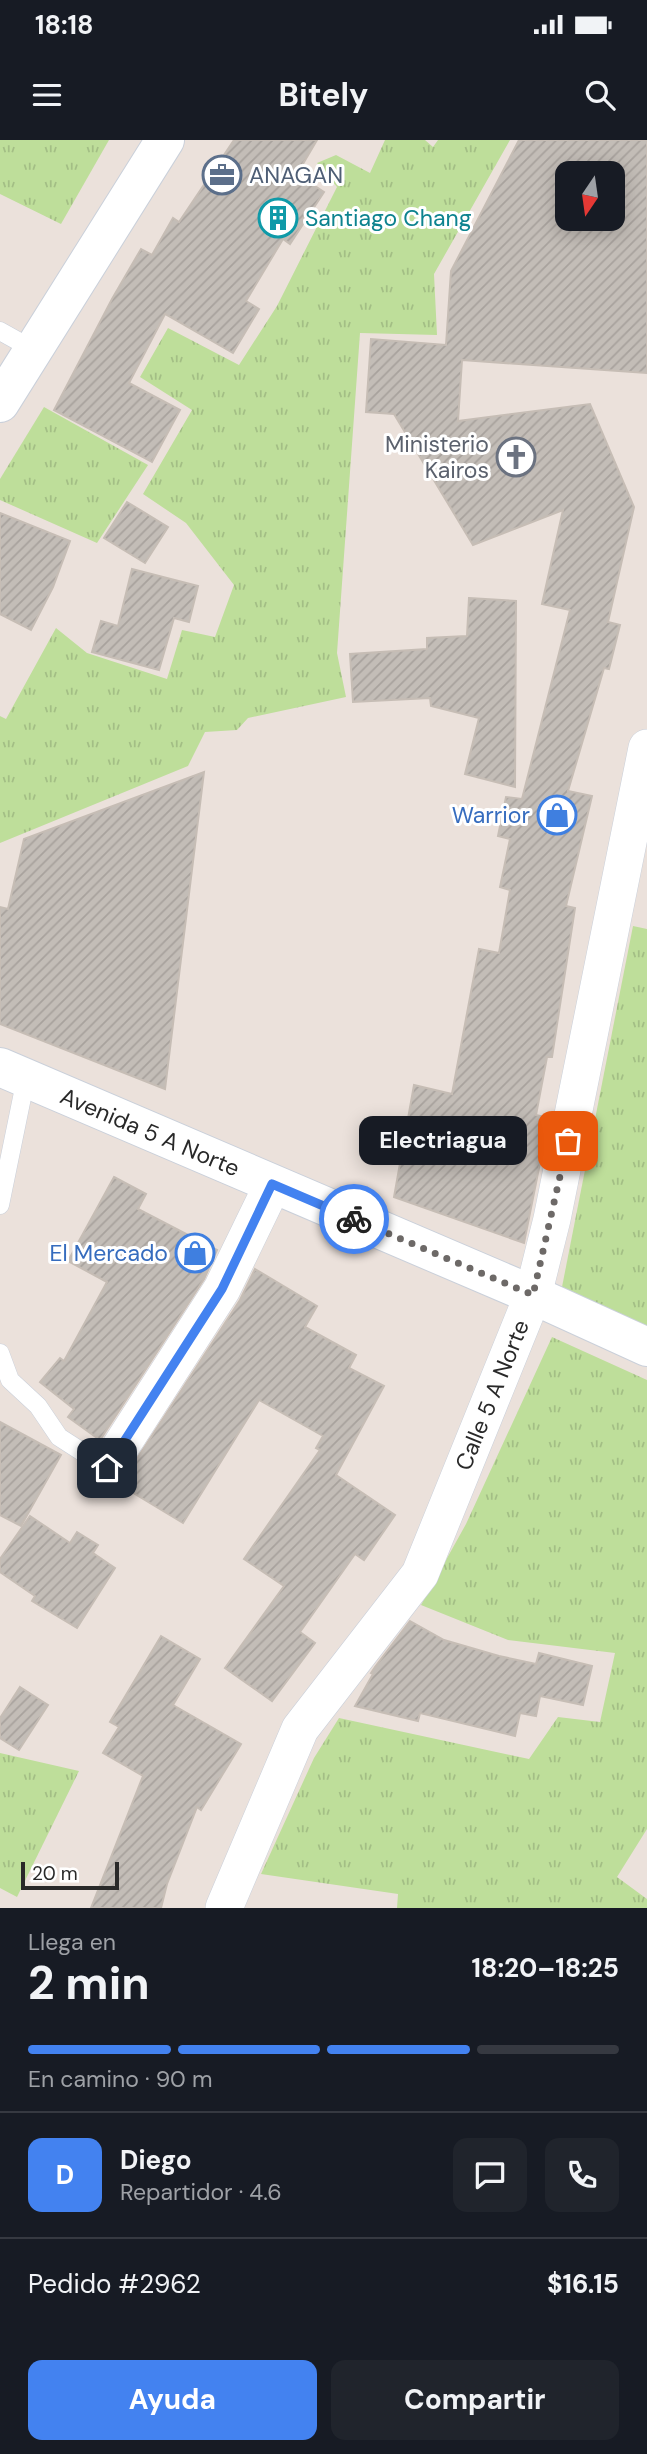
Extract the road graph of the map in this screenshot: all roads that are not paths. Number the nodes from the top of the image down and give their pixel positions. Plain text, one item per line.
1 (165, 140) edge
2 (0, 331) edge
3 (34, 350) junction
4 (0, 403) edge
5 (647, 748) edge
6 (13, 1072) edge
7 (272, 1184) junction
8 (0, 1205) edge
9 (533, 1295) junction
10 (647, 1347) edge
11 (0, 1353) edge
12 (107, 1468) joint
13 (224, 1908) edge

1 - 3 main road
2 - 3 lane
3 - 4 main road
5 - 9 street, Calle 5 A Norte
6 - 7 main road, Avenida 5 A Norte
6 - 8 lane
7 - 9 main road, Avenida 5 A Norte
7 - 12 street
9 - 10 main road, Avenida 5 A Norte
9 - 13 street, Calle 5 A Norte
11 - 12 lane

